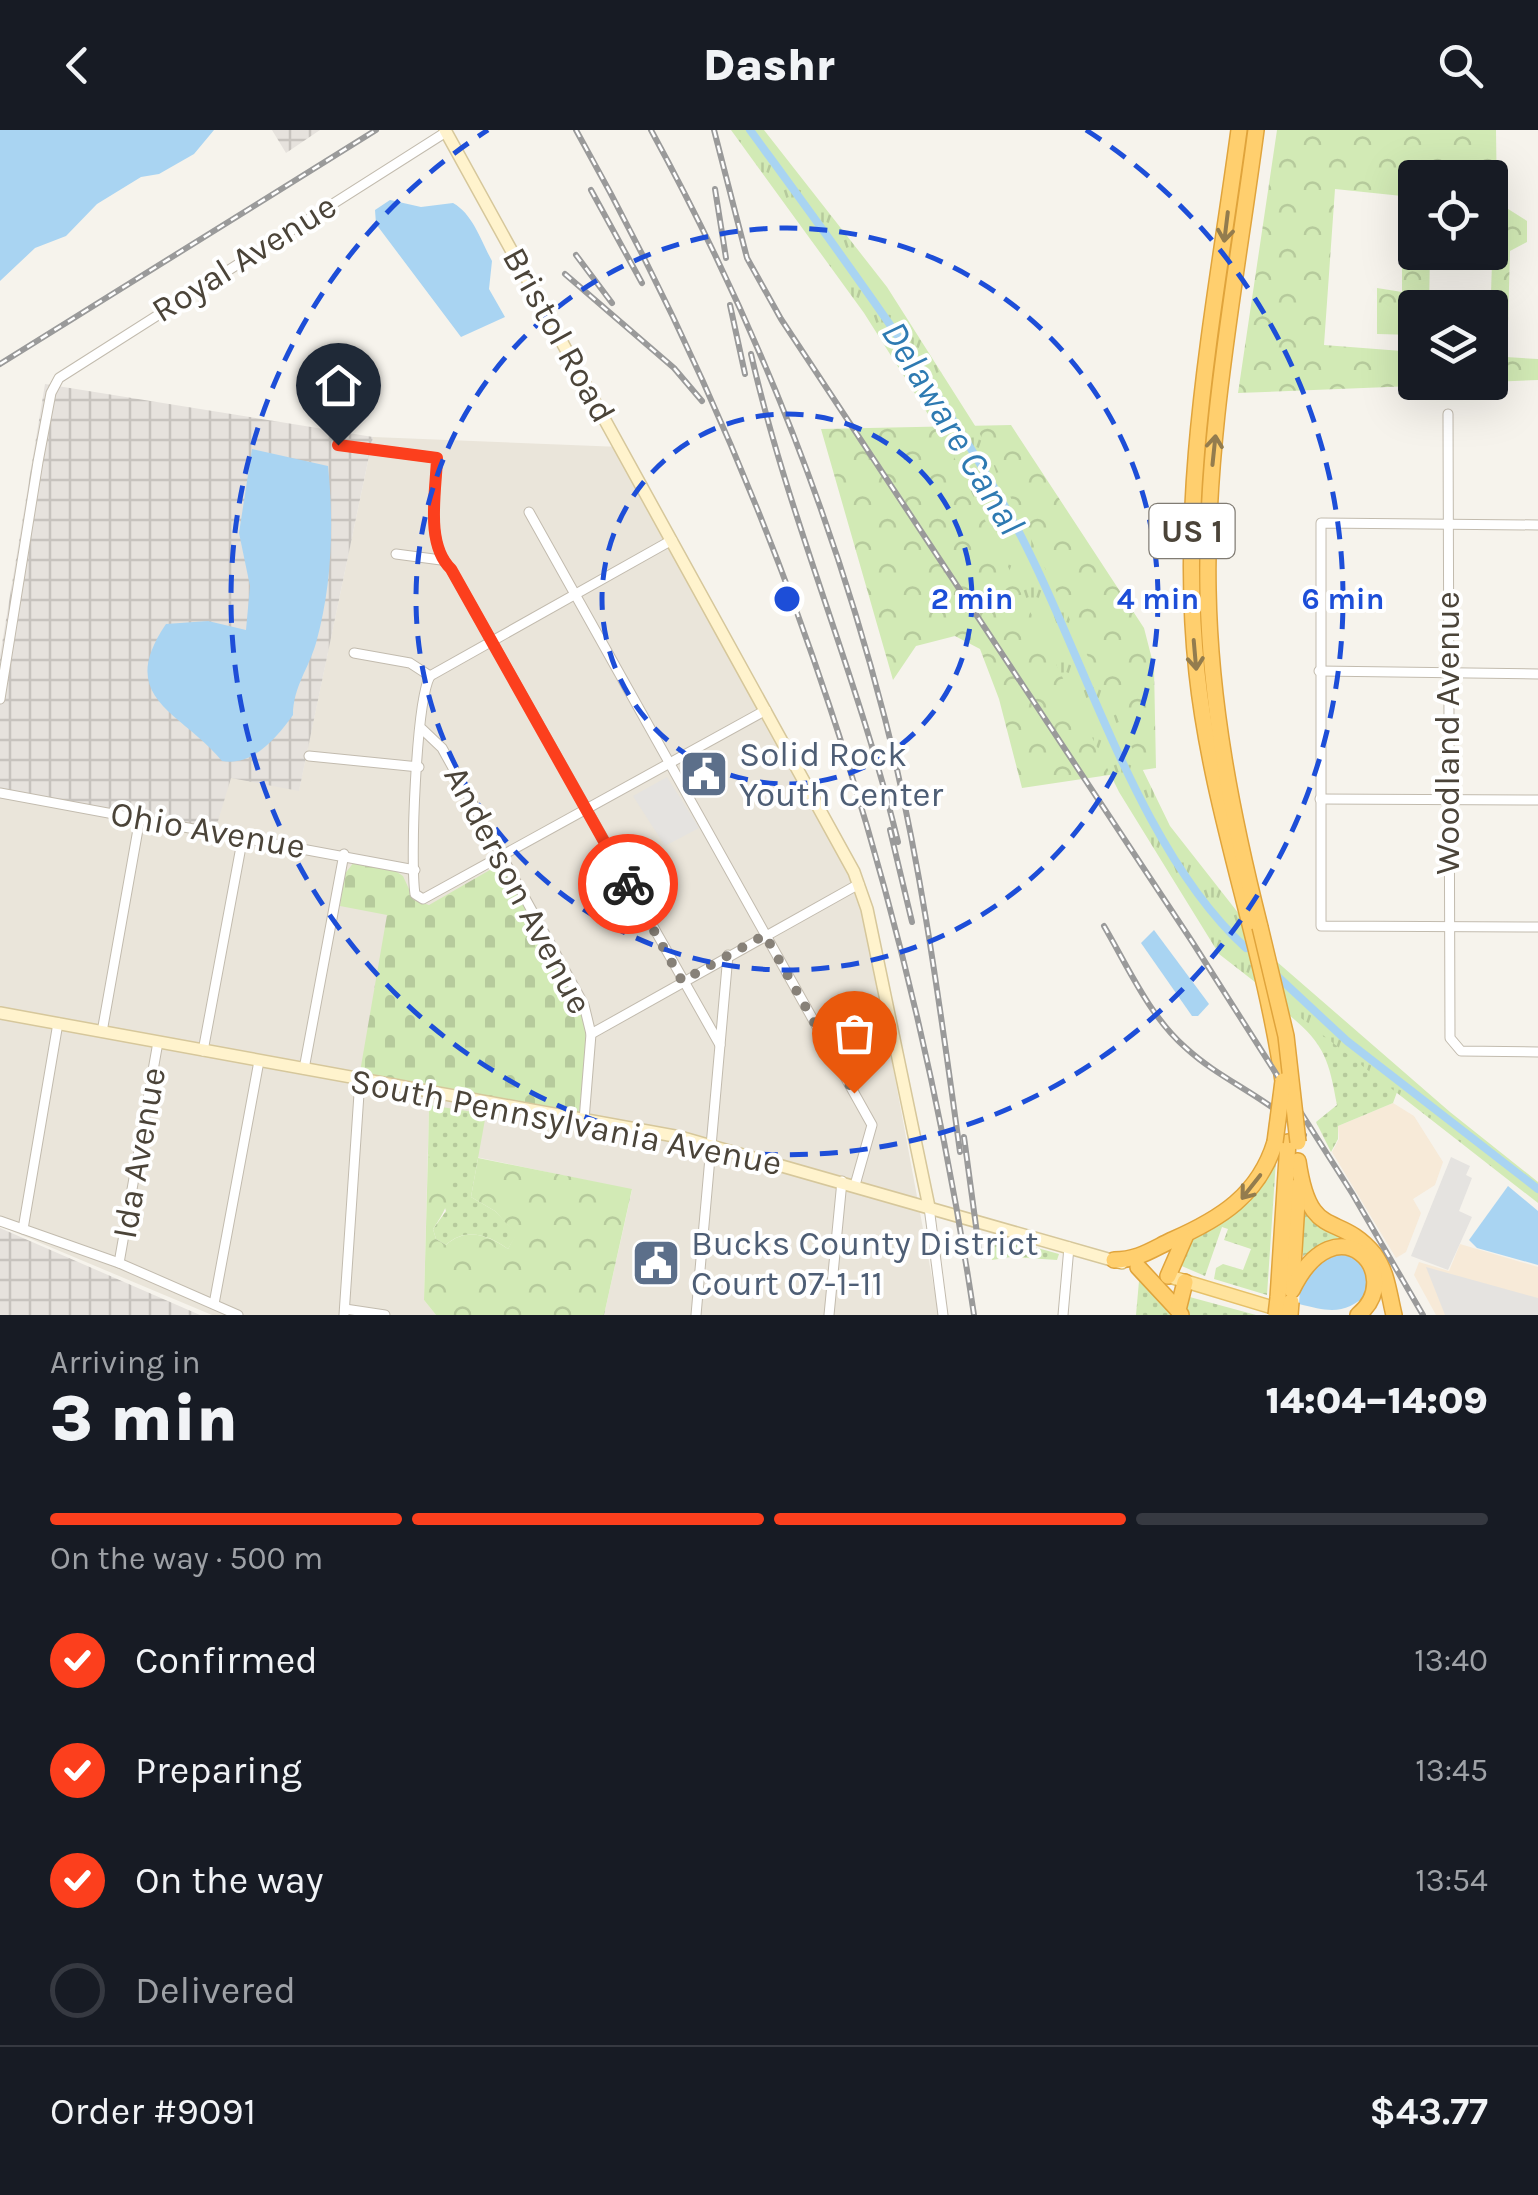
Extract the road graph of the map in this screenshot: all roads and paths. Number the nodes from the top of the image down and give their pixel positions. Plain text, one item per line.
1 (1239, 130) edge
2 (1256, 130) edge
3 (446, 131) edge
4 (1448, 414) dead end
5 (338, 445) dead end
6 (529, 512) dead end
7 (1448, 525) junction
8 (1538, 525) edge
9 (672, 540) junction
10 (396, 554) dead end
11 (441, 560) junction
12 (574, 594) junction
13 (491, 642) junction
14 (354, 652) dead end
15 (1320, 671) junction
16 (1447, 672) junction
17 (1538, 674) edge
18 (430, 676) junction
19 (0, 700) edge
20 (766, 710) junction
21 (422, 729) junction
22 (310, 756) dead end
23 (670, 764) junction
24 (419, 767) junction
25 (0, 794) edge
26 (1320, 798) junction
27 (1447, 799) junction
28 (1538, 800) edge
29 (587, 811) junction
30 (140, 818) junction
31 (243, 836) junction
32 (344, 854) junction
33 (504, 858) junction
34 (414, 870) junction
35 (859, 884) junction
36 (1448, 926) junction
37 (1538, 927) edge
38 (1255, 928) junction
39 (765, 935) junction
40 (728, 955) junction
41 (682, 981) junction
42 (0, 1012) edge
43 (58, 1024) junction
44 (102, 1032) junction
45 (591, 1034) junction
46 (158, 1042) junction
47 (720, 1045) junction
48 (203, 1051) junction
49 (1538, 1052) edge
50 (259, 1061) junction
51 (304, 1069) junction
52 (360, 1080) junction
53 (584, 1120) junction
54 (1287, 1142) junction
55 (713, 1146) junction
56 (1298, 1160) junction
57 (849, 1183) junction
58 (929, 1207) junction
59 (0, 1221) edge
60 (23, 1229) junction
61 (1188, 1234) junction
62 (1069, 1247) junction
63 (1114, 1260) junction
64 (120, 1264) junction
65 (1138, 1268) junction
66 (1168, 1276) junction
67 (1185, 1282) junction
68 (214, 1304) junction
69 (1287, 1306) edge
70 (344, 1312) edge
71 (1180, 1312) edge
72 (238, 1315) edge
73 (385, 1315) edge
74 (696, 1315) edge
75 (828, 1315) edge
76 (943, 1315) edge
77 (1063, 1315) edge
78 (1358, 1315) edge
79 (1394, 1315) edge

1 -> 38 highway, US 1
38 -> 2 highway, US 1
3 - 9 main road, Bristol Road
3 - 19 street, Royal Avenue
4 - 7 street, Woodland Avenue
5 - 11 street
6 - 12 street
7 - 8 street
7 - 15 street
7 - 16 street, Woodland Avenue
9 - 12 street
9 - 20 main road, Bristol Road
10 - 11 street
11 - 13 street
12 - 13 street
12 - 23 street
13 - 18 street
13 - 29 street
14 - 18 street
15 - 16 street
15 - 26 street
16 - 17 street
16 - 27 street, Woodland Avenue
18 - 21 street
20 - 23 street
20 - 35 main road, Bristol Road
21 - 24 street
21 - 33 street, Anderson Avenue
22 - 24 street
23 - 29 street
23 - 39 street
24 - 34 street
25 - 30 street, Ohio Avenue
26 - 27 street
26 - 36 street
27 - 28 street
27 - 36 street, Woodland Avenue
29 - 33 street
29 - 41 street
30 - 31 street, Ohio Avenue
30 - 44 street
31 - 32 street, Ohio Avenue
31 - 48 street
32 - 34 street, Ohio Avenue
32 - 51 street
33 - 34 street
33 - 45 street, Anderson Avenue
35 - 39 street
35 - 58 main road, Bristol Road
36 - 37 street
36 - 49 street, Woodland Avenue
38 - 54 highway, US 1, bridge
38 - 54 highway, US 1, bridge
39 - 40 street
39 - 57 street
40 - 41 street
40 - 47 street
41 - 45 street
41 - 47 street
42 - 43 main road, South Pennsylvania Avenue
43 - 44 main road, South Pennsylvania Avenue
43 - 60 street
44 - 46 main road, South Pennsylvania Avenue
45 - 53 street, Anderson Avenue
46 - 48 main road, South Pennsylvania Avenue
46 - 64 street, Ida Avenue
47 - 55 street
48 - 50 main road, South Pennsylvania Avenue
50 - 51 main road, South Pennsylvania Avenue
50 - 68 street
51 - 52 main road, South Pennsylvania Avenue
52 - 53 main road, South Pennsylvania Avenue
52 - 70 street
53 - 55 main road, South Pennsylvania Avenue
54 - 56 highway, US 1
54 -> 61 highway
54 - 69 highway, US 1
55 - 57 main road, South Pennsylvania Avenue
55 - 74 street
56 - 69 highway, US 1
56 - 79 highway
57 - 58 main road, South Pennsylvania Avenue
57 - 75 street
58 - 62 main road, South Pennsylvania Avenue
58 - 76 street
59 - 60 street
60 - 64 street
61 - 63 highway
61 - 66 highway
62 - 63 main road, South Pennsylvania Avenue
62 - 77 street
63 - 65 main road, South Pennsylvania Avenue
64 - 68 street
65 - 66 main road, South Pennsylvania Avenue
65 - 71 highway
66 - 67 main road, South Pennsylvania Avenue
67 - 69 main road, South Pennsylvania Avenue
67 - 71 highway
68 - 72 street
69 - 78 highway
70 - 73 street

